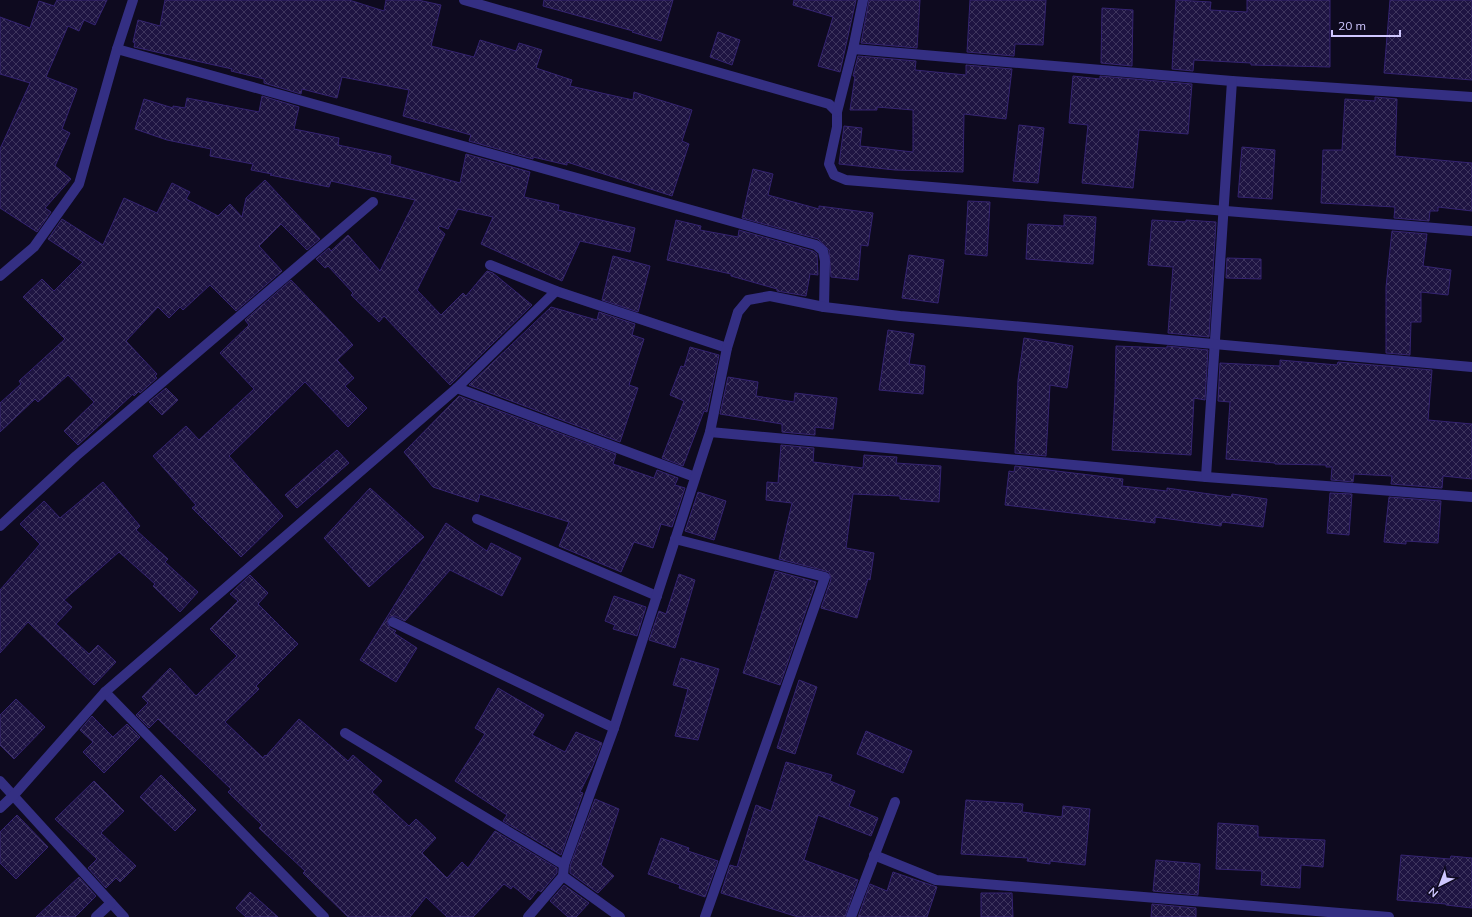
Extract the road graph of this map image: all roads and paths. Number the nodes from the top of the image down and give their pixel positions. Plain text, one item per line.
1 (133, 0) edge
2 (464, 0) edge
3 (863, 0) edge
4 (117, 49) junction
5 (853, 49) junction
6 (1232, 80) junction
7 (1472, 97) edge
8 (837, 112) junction
9 (373, 202) dead end
10 (1224, 212) junction
11 (1472, 231) edge
12 (490, 265) dead end
13 (0, 276) edge
14 (556, 291) junction
15 (824, 307) junction
16 (1215, 344) junction
17 (727, 348) junction
18 (1472, 367) edge
19 (457, 388) junction
20 (710, 432) junction
21 (695, 477) junction
22 (1206, 477) junction
23 (1472, 496) edge
24 (477, 519) dead end
25 (0, 526) edge
26 (675, 539) junction
27 (656, 596) junction
28 (393, 622) dead end
29 (105, 692) junction
30 (614, 728) junction
31 (345, 733) dead end
32 (0, 781) edge
33 (14, 795) junction
34 (895, 802) dead end
35 (0, 808) edge
36 (874, 855) junction
37 (564, 865) junction
38 (563, 876) junction
39 (111, 903) junction
40 (96, 917) edge
41 (124, 917) edge
42 (324, 917) edge
43 (528, 917) edge
44 (620, 917) edge
45 (705, 917) edge
46 (851, 917) edge
47 (1389, 917) edge

1 - 4 street
2 - 8 street
3 - 5 street
4 - 13 street
4 - 15 street
5 - 6 street
5 - 8 street
6 - 7 street
6 - 10 street
8 - 10 street
9 - 25 street
10 - 11 street
10 - 16 street
12 - 14 street
14 - 17 street
14 - 19 street
15 - 16 street
15 - 17 street
16 - 18 street
16 - 22 street
17 - 20 street
19 - 21 street
19 - 29 street
20 - 21 street
20 - 22 street
21 - 26 street
22 - 23 street
24 - 27 street
26 - 27 street
26 - 45 street
27 - 30 street
28 - 30 street
29 - 33 street
29 - 42 street
30 - 37 street
31 - 37 street
32 - 33 street
33 - 35 street
33 - 39 street
34 - 36 street
36 - 46 street
36 - 47 street
37 - 38 street
38 - 43 street
38 - 44 street
39 - 40 street
39 - 41 street

